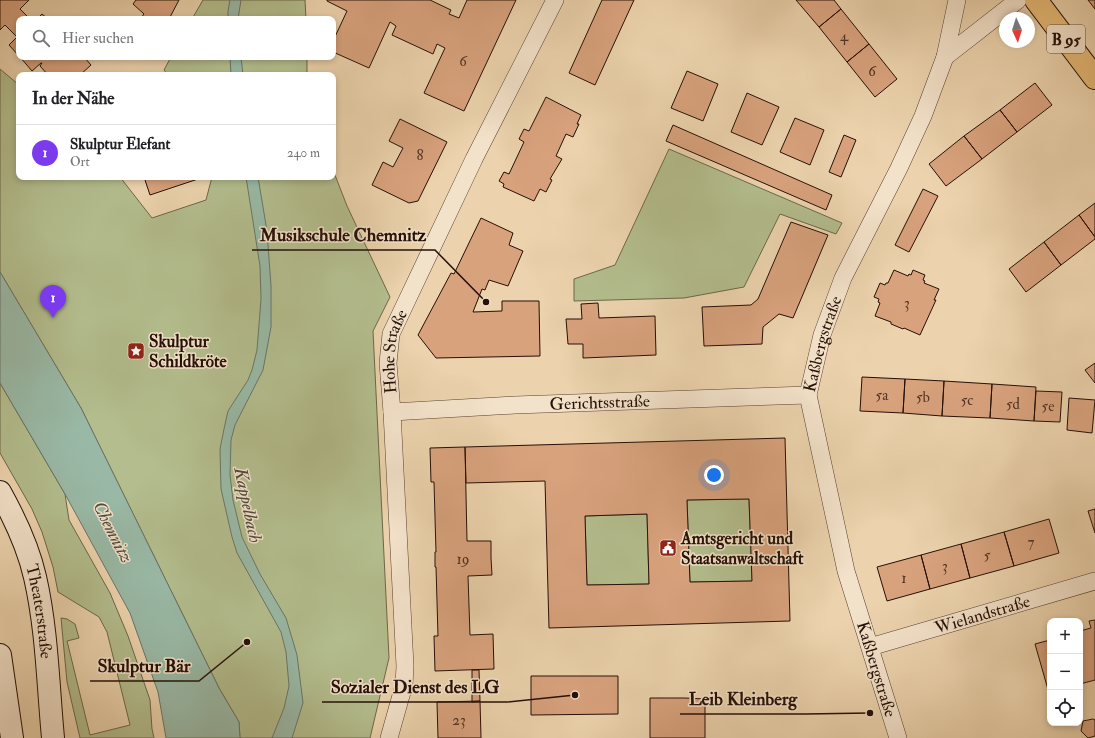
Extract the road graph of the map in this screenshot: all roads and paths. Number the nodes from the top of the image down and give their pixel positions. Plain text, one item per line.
1 (555, 0) edge
2 (957, 0) edge
3 (1018, 0) edge
4 (1036, 0) edge
5 (944, 57) junction
6 (1095, 78) edge
7 (808, 395) junction
8 (392, 412) junction
9 (0, 492) edge
10 (1095, 581) edge
11 (870, 647) junction
12 (0, 655) edge
13 (12, 738) edge
14 (52, 738) edge
15 (389, 738) edge
16 (898, 738) edge

1 - 8 street, Hohe Straße
2 - 5 street, Kaßbergstraße
3 - 5 street
4 - 6 main road, B 95
5 - 7 street, Kaßbergstraße
7 - 8 street, Gerichtsstraße
7 - 11 street, Kaßbergstraße
8 - 15 street, Hohe Straße
9 - 14 main road, Theaterstraße
10 - 11 street, Wielandstraße
11 - 16 street, Kaßbergstraße
12 - 13 main road

